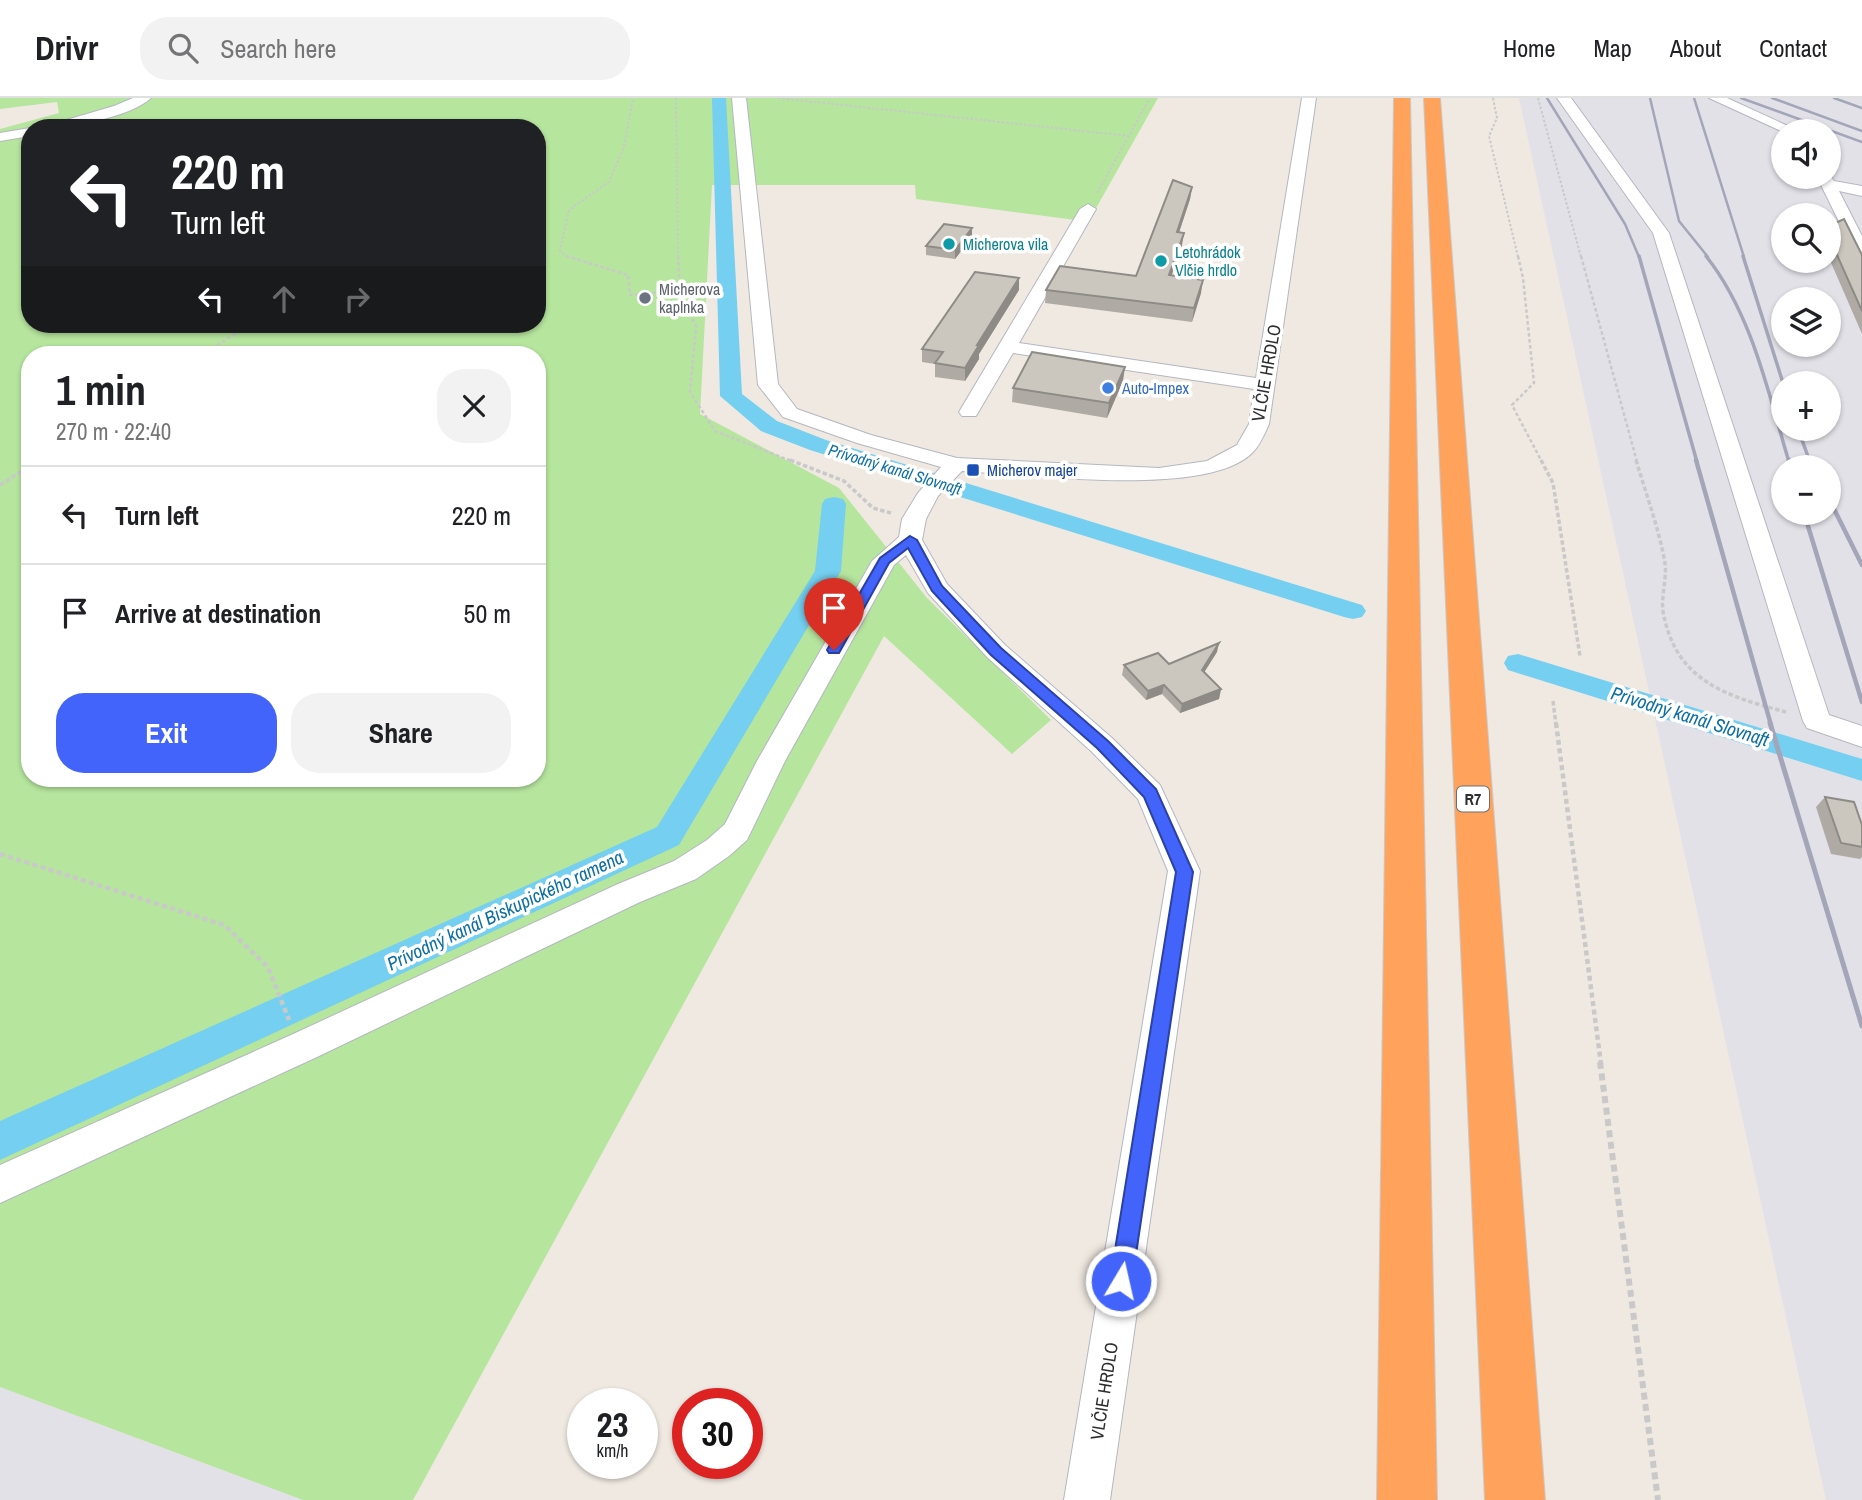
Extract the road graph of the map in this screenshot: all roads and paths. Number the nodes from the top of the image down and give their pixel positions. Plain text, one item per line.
1 (144, 98) edge
2 (633, 98) edge
3 (676, 98) edge
4 (740, 98) edge
5 (778, 98) edge
6 (1150, 98) edge
7 (1309, 98) edge
8 (1402, 98) edge
9 (1432, 98) edge
10 (1493, 98) edge
11 (1538, 98) edge
12 (1564, 98) edge
13 (1716, 98) edge
14 (78, 119) edge
15 (1771, 122) edge
16 (21, 134) edge
17 (1129, 136) junction
18 (0, 137) edge
19 (1841, 185) edge
20 (1830, 189) edge
21 (1862, 191) edge
22 (1088, 209) joint
23 (1862, 252) edge
24 (680, 291) junction
25 (236, 333) edge
26 (216, 346) edge
27 (1009, 347) junction
28 (1265, 385) junction
29 (969, 412) dead end
30 (953, 468) junction
31 (21, 472) edge
32 (0, 485) edge
33 (912, 530) junction
34 (1580, 656) dead end
35 (1553, 701) dead end
36 (1817, 721) junction
37 (1862, 737) edge
38 (0, 854) edge
39 (304, 1045) junction
40 (0, 1184) edge
41 (1087, 1500) edge
42 (1407, 1500) edge
43 (1515, 1500) edge
44 (1658, 1500) edge

1 - 14 street
2 - 24 path
3 - 24 path
4 - 30 street, VLČIE HRDLO
5 - 17 path
6 - 17 path
7 - 28 street, VLČIE HRDLO
8 - 42 highway
9 - 43 highway, R7
10 - 34 path
11 - 36 path
12 - 36 street
13 - 15 street
16 - 18 street
17 - 22 path
19 - 21 street
20 - 23 street
22 - 27 street
24 - 33 path
25 - 26 path
27 - 28 street
27 - 29 street
28 - 30 street, VLČIE HRDLO
30 - 33 street
31 - 32 path
33 - 39 street
33 - 41 street, VLČIE HRDLO
35 - 44 path
36 - 37 street
38 - 39 path
39 - 40 street

